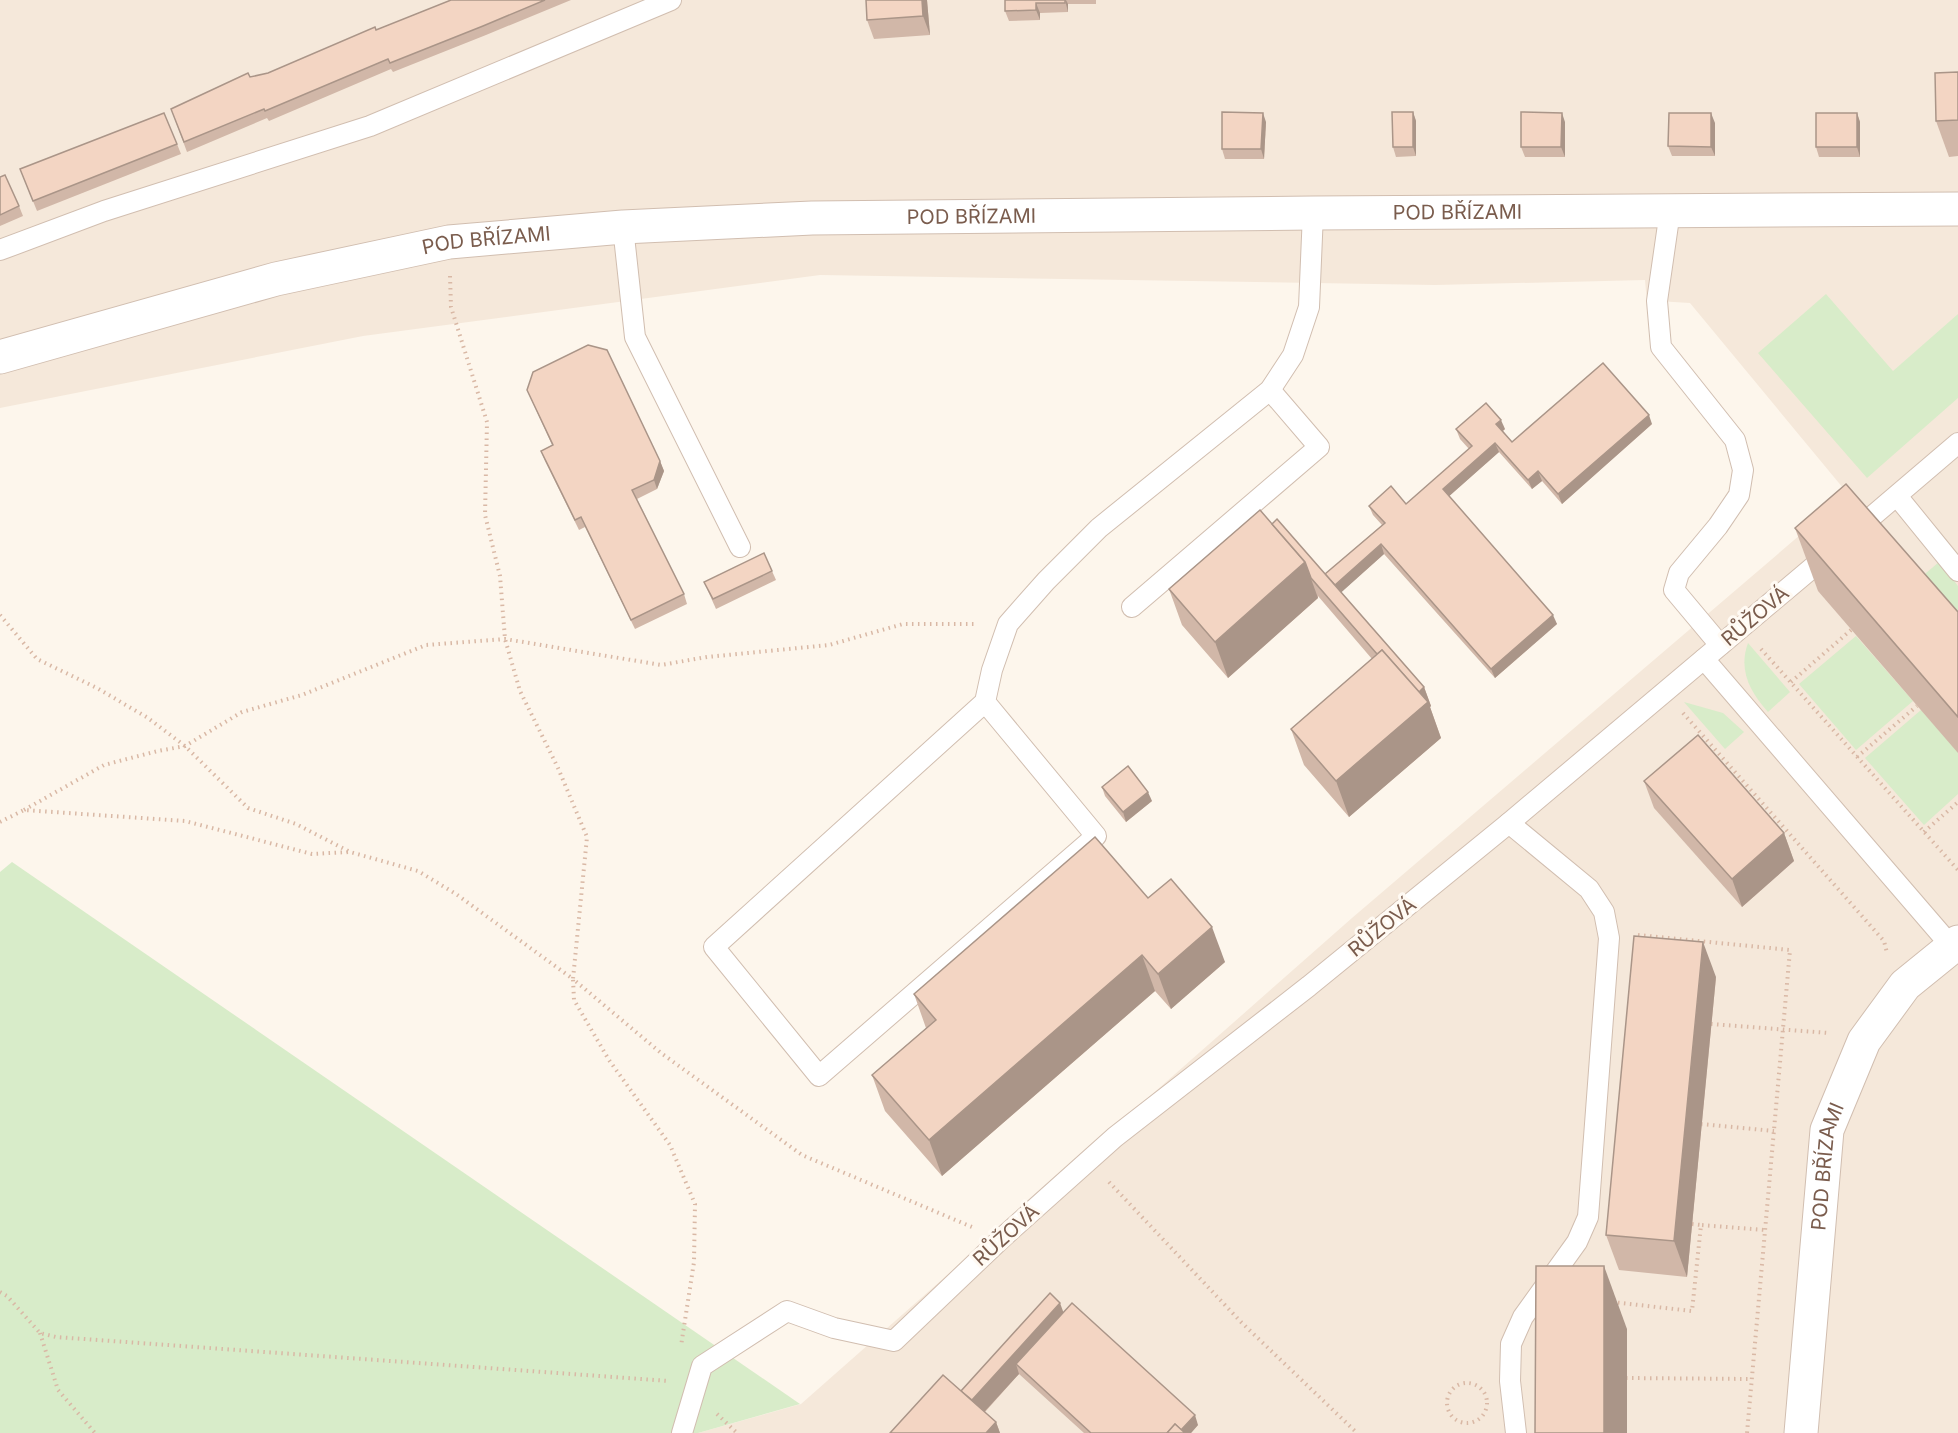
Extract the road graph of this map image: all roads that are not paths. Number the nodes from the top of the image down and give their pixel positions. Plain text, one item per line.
1 (671, 0) edge
2 (1958, 210) edge
3 (1670, 211) junction
4 (1313, 213) junction
5 (623, 227) junction
6 (0, 250) edge
7 (0, 357) edge
8 (1270, 390) junction
9 (1958, 443) edge
10 (1897, 496) junction
11 (740, 547) dead end
12 (1958, 571) edge
13 (1132, 607) dead end
14 (1720, 645) junction
15 (1704, 659) junction
16 (985, 702) junction
17 (1509, 823) junction
18 (1955, 944) edge
19 (1808, 1431) edge
20 (682, 1433) edge
21 (1516, 1433) edge

1 - 6 lane
2 - 3 street, POD BŘÍZAMI
3 - 4 street, POD BŘÍZAMI
3 - 14 lane
4 - 5 street, POD BŘÍZAMI
4 - 8 lane
5 - 7 street, POD BŘÍZAMI
5 - 11 lane
8 - 13 lane
8 - 16 lane
9 - 10 lane, RŮŽOVÁ
10 - 12 lane
10 - 14 lane, RŮŽOVÁ
14 - 15 lane, RŮŽOVÁ
15 - 17 lane, RŮŽOVÁ
15 - 18 lane
16 - 16 lane
17 - 20 lane, RŮŽOVÁ
17 - 21 lane
18 - 19 street, POD BŘÍZAMI

